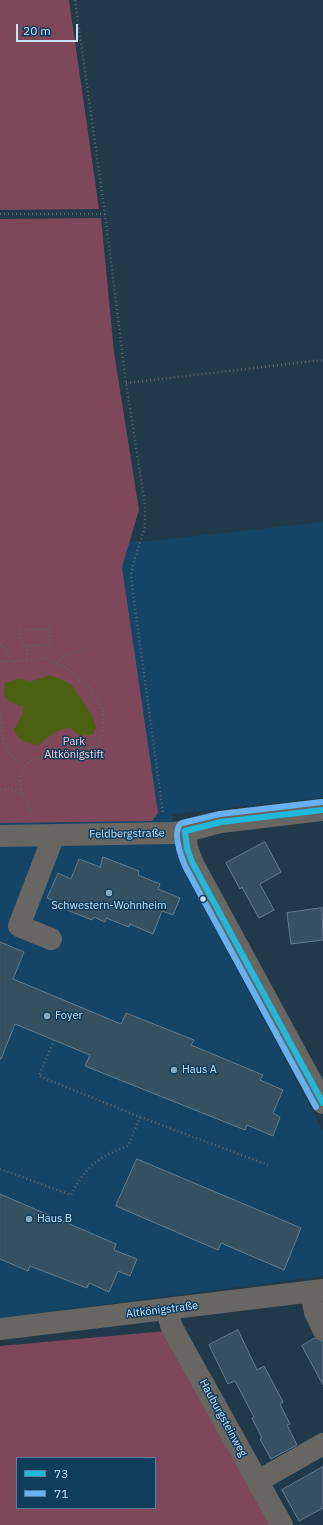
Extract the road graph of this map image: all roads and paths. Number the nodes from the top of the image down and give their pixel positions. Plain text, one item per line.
1 (75, 0) edge
2 (0, 214) edge
3 (105, 214) junction
4 (323, 360) edge
5 (126, 383) junction
6 (0, 644) edge
7 (27, 646) junction
8 (86, 650) dead end
9 (10, 661) junction
10 (27, 661) junction
11 (56, 663) junction
12 (0, 665) edge
13 (0, 715) edge
14 (24, 766) junction
15 (0, 790) edge
16 (22, 794) junction
17 (323, 810) edge
18 (175, 832) junction
19 (0, 836) edge
20 (48, 836) junction
21 (51, 939) dead end
22 (54, 1040) dead end
23 (323, 1103) edge
24 (140, 1117) junction
25 (268, 1165) dead end
26 (0, 1169) edge
27 (317, 1291) edge
28 (167, 1309) junction
29 (323, 1328) edge
30 (0, 1329) edge
31 (323, 1444) edge
32 (258, 1481) junction
33 (282, 1525) edge

1 - 3 path
2 - 3 path
3 - 5 path
4 - 5 path
5 - 18 path
6 - 9 path
7 - 7 path
7 - 10 path
8 - 11 path
9 - 10 path
9 - 12 path
10 - 11 path
11 - 14 path
13 - 14 path
14 - 16 path
15 - 16 path
16 - 20 path
17 - 18 street, Feldbergstraße
18 - 20 street, Feldbergstraße
18 - 23 street
19 - 20 street, Feldbergstraße
20 - 21 street
22 - 24 path
24 - 25 path
24 - 26 path
27 - 28 street, Altkönigstraße
27 - 29 street
28 - 30 street, Altkönigstraße
28 - 32 street, Hauburgsteinweg
31 - 32 street
32 - 33 street, Hauburgsteinweg

